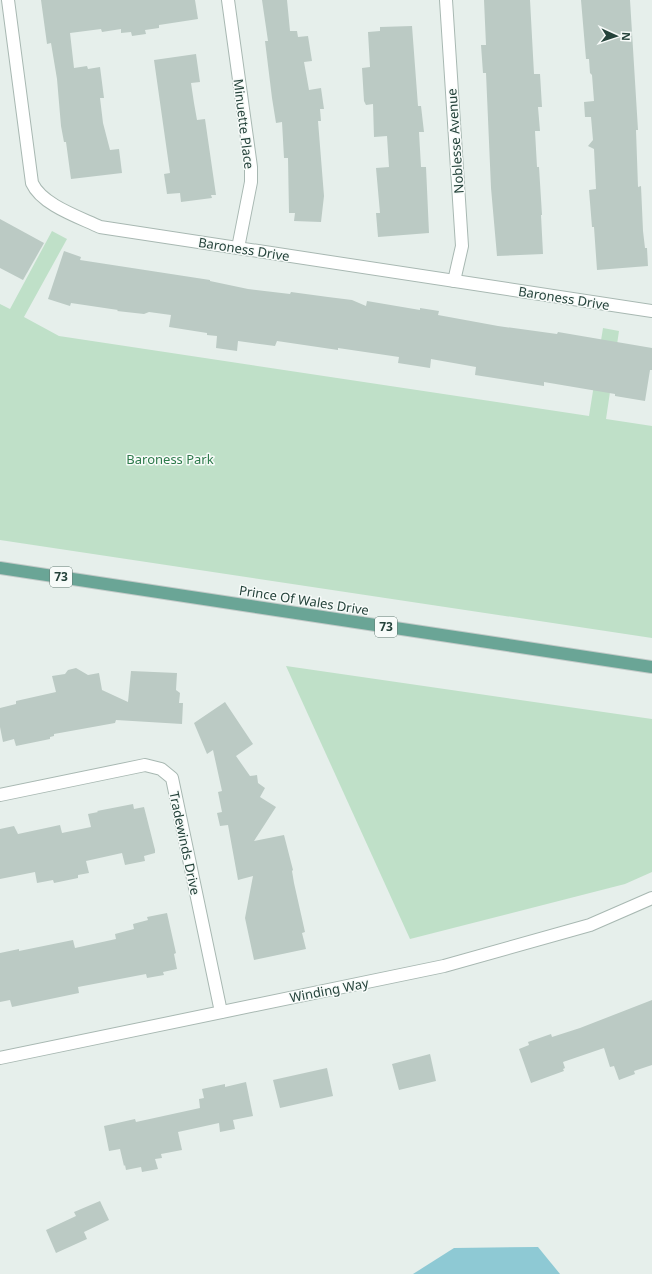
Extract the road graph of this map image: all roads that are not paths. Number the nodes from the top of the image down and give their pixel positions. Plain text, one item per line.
1 (8, 0) edge
2 (228, 0) edge
3 (446, 0) edge
4 (238, 248) junction
5 (454, 281) junction
6 (652, 311) edge
7 (0, 568) edge
8 (652, 666) edge
9 (0, 795) edge
10 (652, 898) edge
11 (221, 1012) junction
12 (0, 1058) edge

1 - 4 street, Baroness Drive
2 - 4 street, Minuette Place
3 - 5 street, Noblesse Avenue
4 - 5 street, Baroness Drive
5 - 6 street, Baroness Drive
7 - 8 main road, Prince Of Wales Drive / 73
9 - 11 street, Tradewinds Drive
10 - 11 street, Winding Way
11 - 12 street, Winding Way

